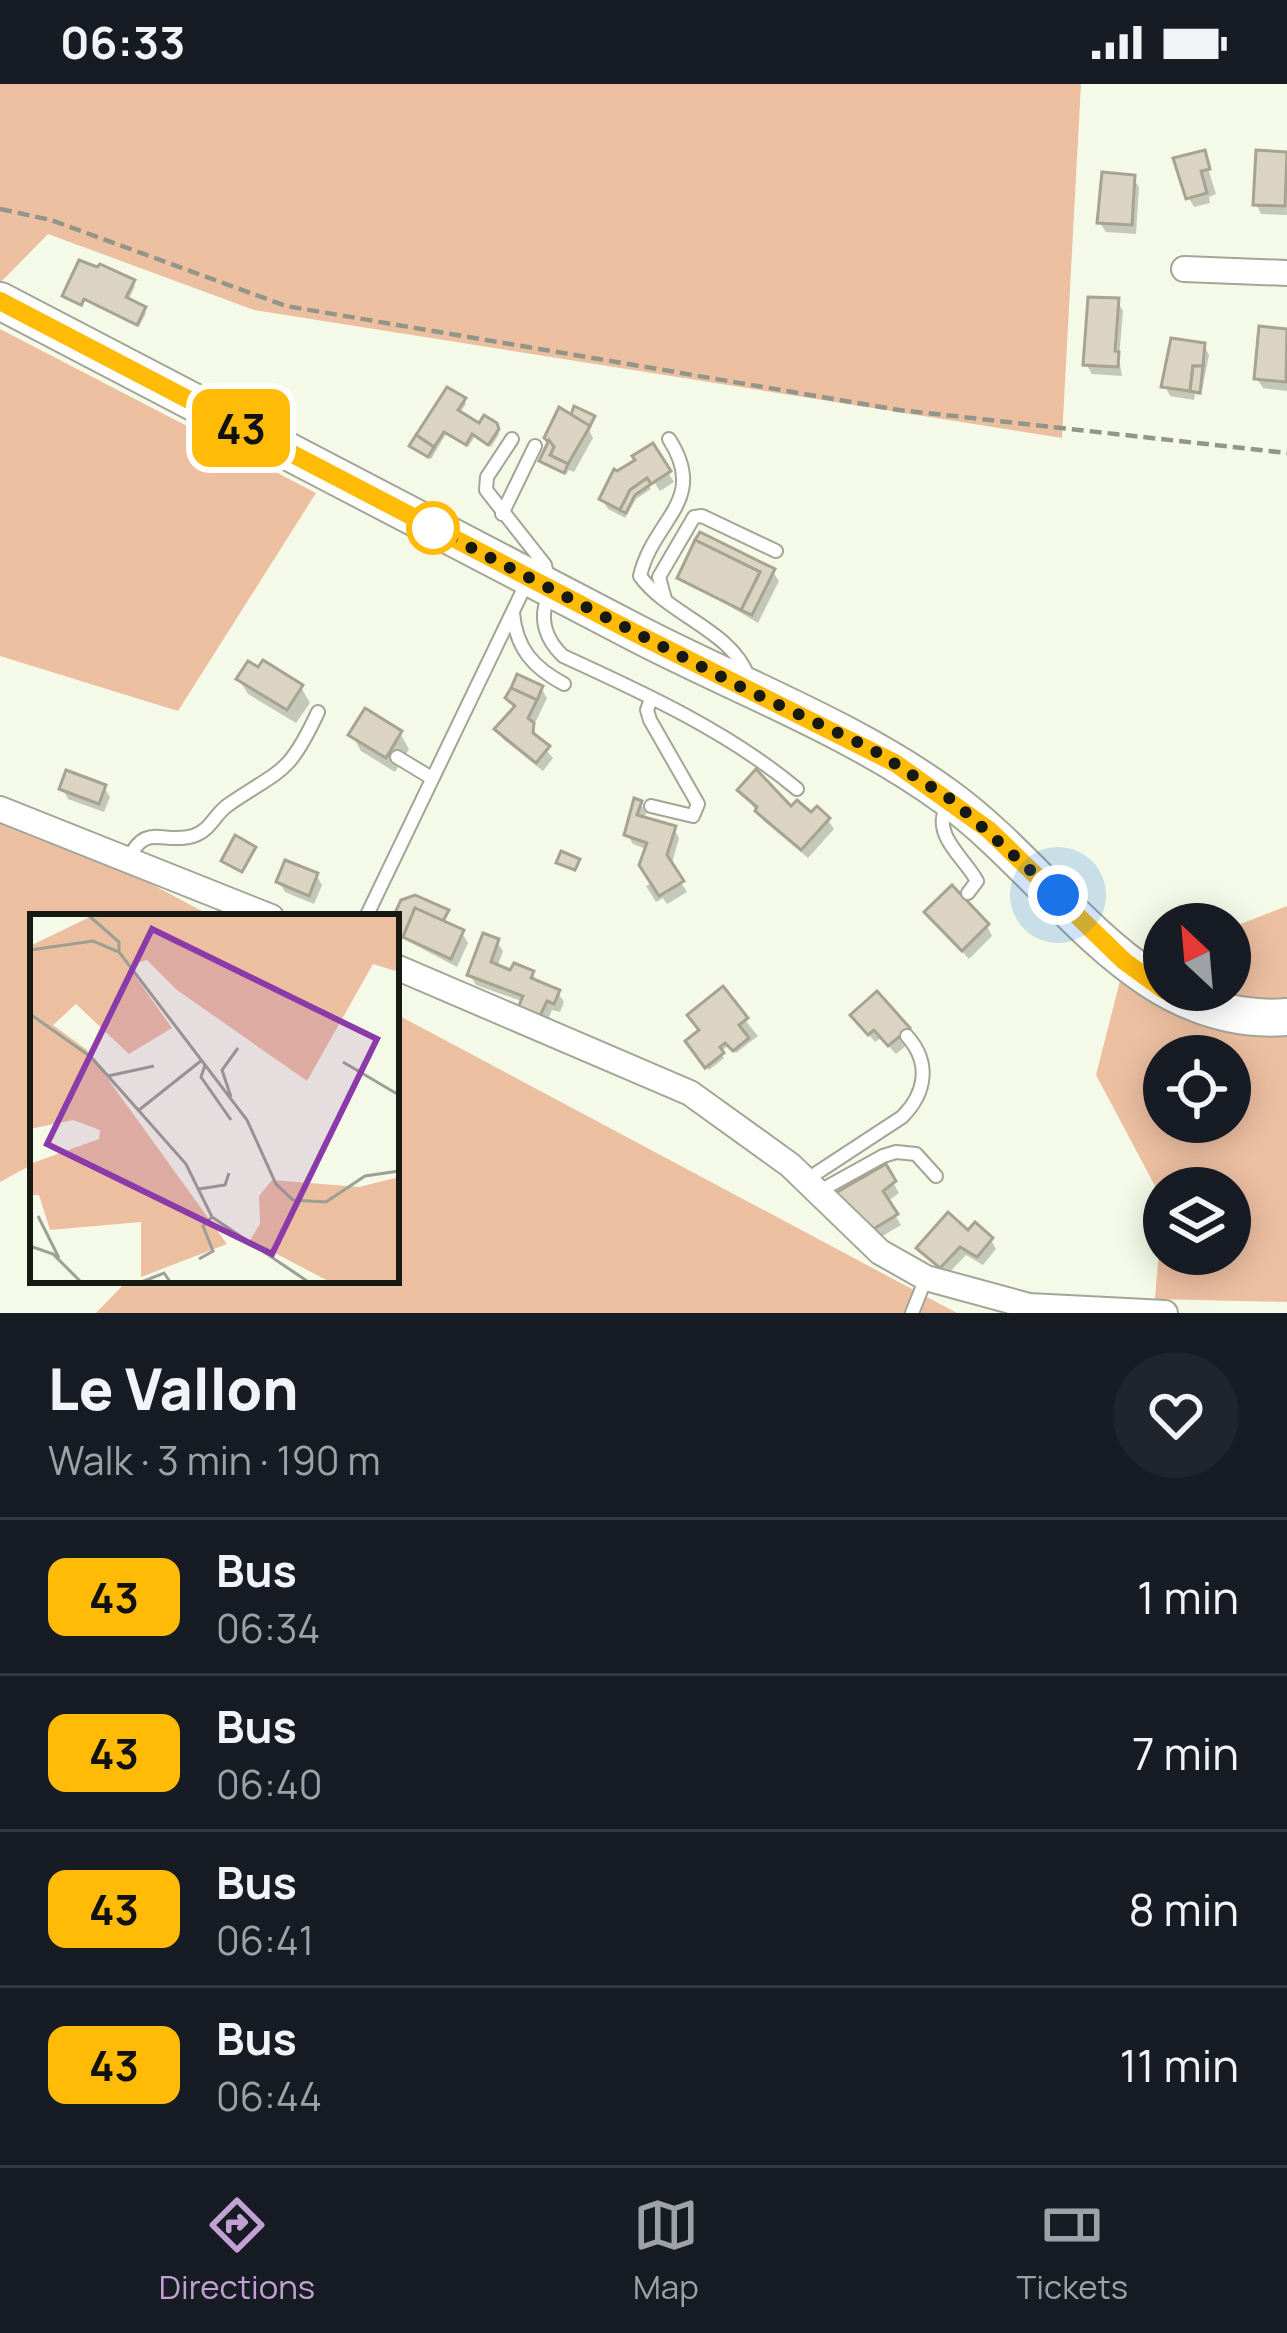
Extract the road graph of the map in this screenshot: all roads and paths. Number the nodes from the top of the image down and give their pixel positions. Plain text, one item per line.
1 (0, 209) edge
2 (1184, 269) dead end
3 (1287, 273) edge
4 (0, 301) edge
5 (512, 439) dead end
6 (669, 439) dead end
7 (536, 446) dead end
8 (1287, 454) edge
9 (502, 514) junction
10 (776, 551) dead end
11 (542, 584) junction
12 (669, 605) junction
13 (513, 612) junction
14 (564, 684) dead end
15 (743, 688) junction
16 (650, 699) junction
17 (318, 712) dead end
18 (397, 757) dead end
19 (430, 777) junction
20 (797, 789) dead end
21 (952, 800) junction
22 (651, 806) dead end
23 (0, 809) edge
24 (128, 860) junction
25 (968, 893) dead end
26 (263, 914) edge
27 (368, 914) edge
28 (399, 968) edge
29 (1287, 1017) edge
30 (908, 1036) dead end
31 (936, 1176) dead end
32 (811, 1187) junction
33 (926, 1278) junction
34 (1024, 1309) edge
35 (912, 1313) edge
36 (1165, 1313) edge

1 - 8 path
2 - 3 street
4 - 11 main road
5 - 9 lane
6 - 12 lane
7 - 9 lane
9 - 11 lane
10 - 12 lane
11 - 13 lane
11 - 15 main road
11 - 16 lane
12 - 15 lane
13 - 14 lane
13 - 19 lane
15 - 21 main road
16 - 20 lane
16 - 22 lane
17 - 24 lane
18 - 19 lane
19 - 27 lane
21 - 25 lane
21 - 29 main road
23 - 24 street
24 - 26 street
28 - 32 street
30 - 32 lane
31 - 32 lane
32 - 33 street
33 - 34 street
33 - 35 lane
34 - 36 street

